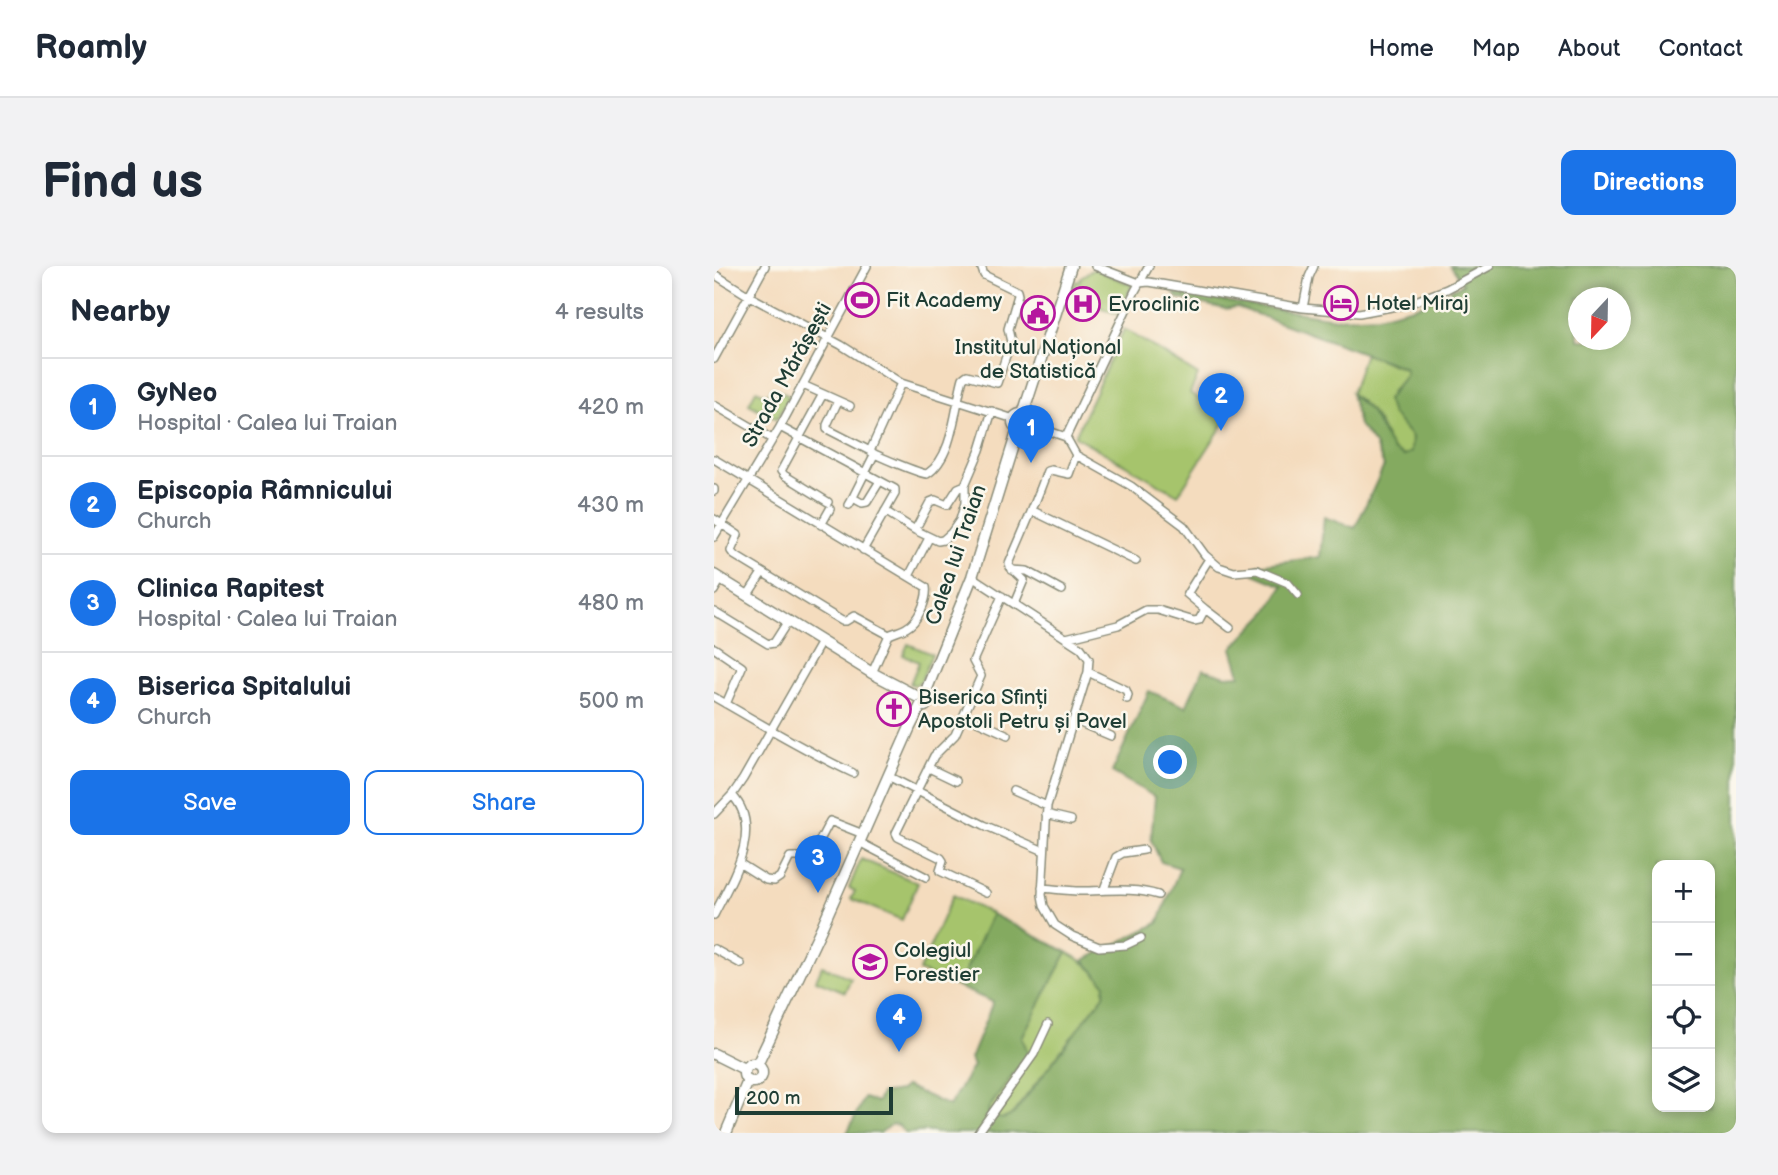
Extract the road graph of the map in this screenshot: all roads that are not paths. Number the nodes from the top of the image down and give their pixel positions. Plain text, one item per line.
1 (765, 266) edge
2 (867, 266) edge
3 (981, 266) edge
4 (1071, 266) edge
5 (1095, 266) edge
6 (1149, 266) edge
7 (1314, 266) edge
8 (1490, 266) edge
9 (714, 274) edge
10 (1139, 283) junction
11 (748, 296) junction
12 (1303, 308) junction
13 (829, 338) junction
14 (714, 340) edge
15 (722, 345) junction
16 (714, 359) edge
17 (901, 383) junction
18 (803, 385) junction
19 (822, 394) junction
20 (838, 401) junction
21 (957, 401) junction
22 (714, 405) edge
23 (850, 406) dead end
24 (992, 411) junction
25 (1021, 422) junction
26 (780, 427) junction
27 (1041, 429) junction
28 (1066, 437) junction
29 (800, 438) junction
30 (772, 439) junction
31 (1014, 444) junction
32 (872, 453) junction
33 (1076, 455) junction
34 (714, 459) edge
35 (865, 473) junction
36 (748, 480) junction
37 (880, 481) junction
38 (965, 485) junction
39 (886, 511) junction
40 (1033, 511) junction
41 (714, 519) edge
42 (722, 524) junction
43 (821, 525) junction
44 (915, 530) junction
45 (714, 537) edge
46 (929, 538) junction
47 (863, 550) junction
48 (1209, 559) junction
49 (1136, 561) dead end
50 (1012, 570) junction
51 (762, 573) junction
52 (909, 576) junction
53 (718, 577) edge
54 (972, 577) junction
55 (1062, 590) dead end
56 (714, 591) edge
57 (1298, 595) dead end
58 (747, 596) junction
59 (1002, 596) junction
60 (1014, 604) junction
61 (1205, 609) junction
62 (714, 611) edge
63 (788, 621) junction
64 (1230, 628) dead end
65 (889, 635) junction
66 (1066, 638) junction
67 (821, 642) junction
68 (714, 648) edge
69 (1088, 672) junction
70 (872, 673) junction
71 (714, 697) edge
72 (921, 698) junction
73 (1127, 699) dead end
74 (726, 704) junction
75 (964, 715) junction
76 (1073, 720) junction
77 (771, 729) junction
78 (1008, 735) dead end
79 (1111, 736) dead end
80 (929, 768) junction
81 (853, 773) dead end
82 (888, 776) junction
83 (956, 781) dead end
84 (918, 791) junction
85 (1013, 791) dead end
86 (946, 793) dead end
87 (732, 795) junction
88 (942, 803) junction
89 (1046, 810) junction
90 (714, 814) edge
91 (1071, 820) dead end
92 (861, 838) junction
93 (1144, 850) dead end
94 (1044, 851) junction
95 (739, 863) junction
96 (926, 877) dead end
97 (1042, 888) junction
98 (1104, 889) junction
99 (986, 893) dead end
100 (1158, 895) dead end
101 (714, 915) edge
102 (1141, 938) dead end
103 (714, 949) edge
104 (741, 964) dead end
105 (1048, 1024) dead end
106 (714, 1054) edge
107 (757, 1065) junction
108 (744, 1069) junction
109 (748, 1081) junction
110 (730, 1131) edge
111 (978, 1133) edge

1 - 11 street
2 - 13 street, Strada Mărășești
3 - 21 street
4 - 25 main road, Calea lui Traian
5 - 10 street
6 - 10 street
7 - 12 street
8 - 12 street
9 - 11 street
10 - 12 street
10 - 28 street
11 - 13 street
11 - 15 street
13 - 17 street
13 - 18 street, Strada Mărășești
14 - 15 street
15 - 16 street
17 - 21 street
17 - 32 street
18 - 19 street
18 - 26 street, Strada Mărășești
19 - 20 street
19 - 29 street
20 - 23 street
20 - 32 street
21 - 24 street
21 - 32 street
22 - 30 street
24 - 25 street
24 - 38 street
25 - 27 street
25 - 31 main road, Calea lui Traian
26 - 29 street
26 - 30 street, Strada Mărășești
27 - 28 street
27 - 31 street
28 - 33 street
29 - 35 street
29 - 43 street
30 - 36 street, Strada Mărășești
31 - 54 main road, Calea lui Traian
32 - 35 street
33 - 40 street
33 - 48 street
34 - 36 street
35 - 37 street
35 - 37 street
36 - 42 street, Strada Mărășești
36 - 43 street
37 - 39 street
38 - 44 street
38 - 46 street
39 - 44 street
39 - 47 street
40 - 49 street
40 - 50 street
41 - 42 street
42 - 45 street, Strada Mărășești
42 - 51 street
43 - 47 street
44 - 46 street
46 - 52 street
47 - 52 street
48 - 57 street
48 - 61 street
50 - 55 street
50 - 60 street
51 - 58 street
51 - 65 street
52 - 65 street
53 - 56 street
53 - 58 main road
54 - 59 street
54 - 72 main road, Calea lui Traian
58 - 63 main road
59 - 60 street
59 - 75 street
60 - 66 street
61 - 64 street
61 - 66 street
62 - 63 street
63 - 67 main road
65 - 70 street
66 - 69 street
67 - 70 main road
67 - 77 street
68 - 74 street
69 - 73 street
69 - 76 street
70 - 72 main road
71 - 74 street
72 - 82 main road, Calea lui Traian
74 - 77 street
75 - 78 street
75 - 80 street
76 - 79 street
76 - 89 street
77 - 81 street
77 - 87 street
80 - 83 street
80 - 84 street
82 - 84 street
82 - 92 main road, Calea lui Traian
84 - 88 street
84 - 99 street
85 - 89 street
86 - 88 street
87 - 90 street
87 - 95 street
88 - 94 street
89 - 91 street
89 - 94 street
92 - 95 street
92 - 96 street
92 - 107 main road, Calea lui Traian
93 - 98 street
94 - 97 street
95 - 101 street
97 - 98 street
97 - 102 street
98 - 100 street
103 - 104 street
105 - 111 street
106 - 108 main road
107 - 108 main road
107 - 109 main road, Calea lui Traian
108 - 109 main road
109 - 110 main road, Calea lui Traian

